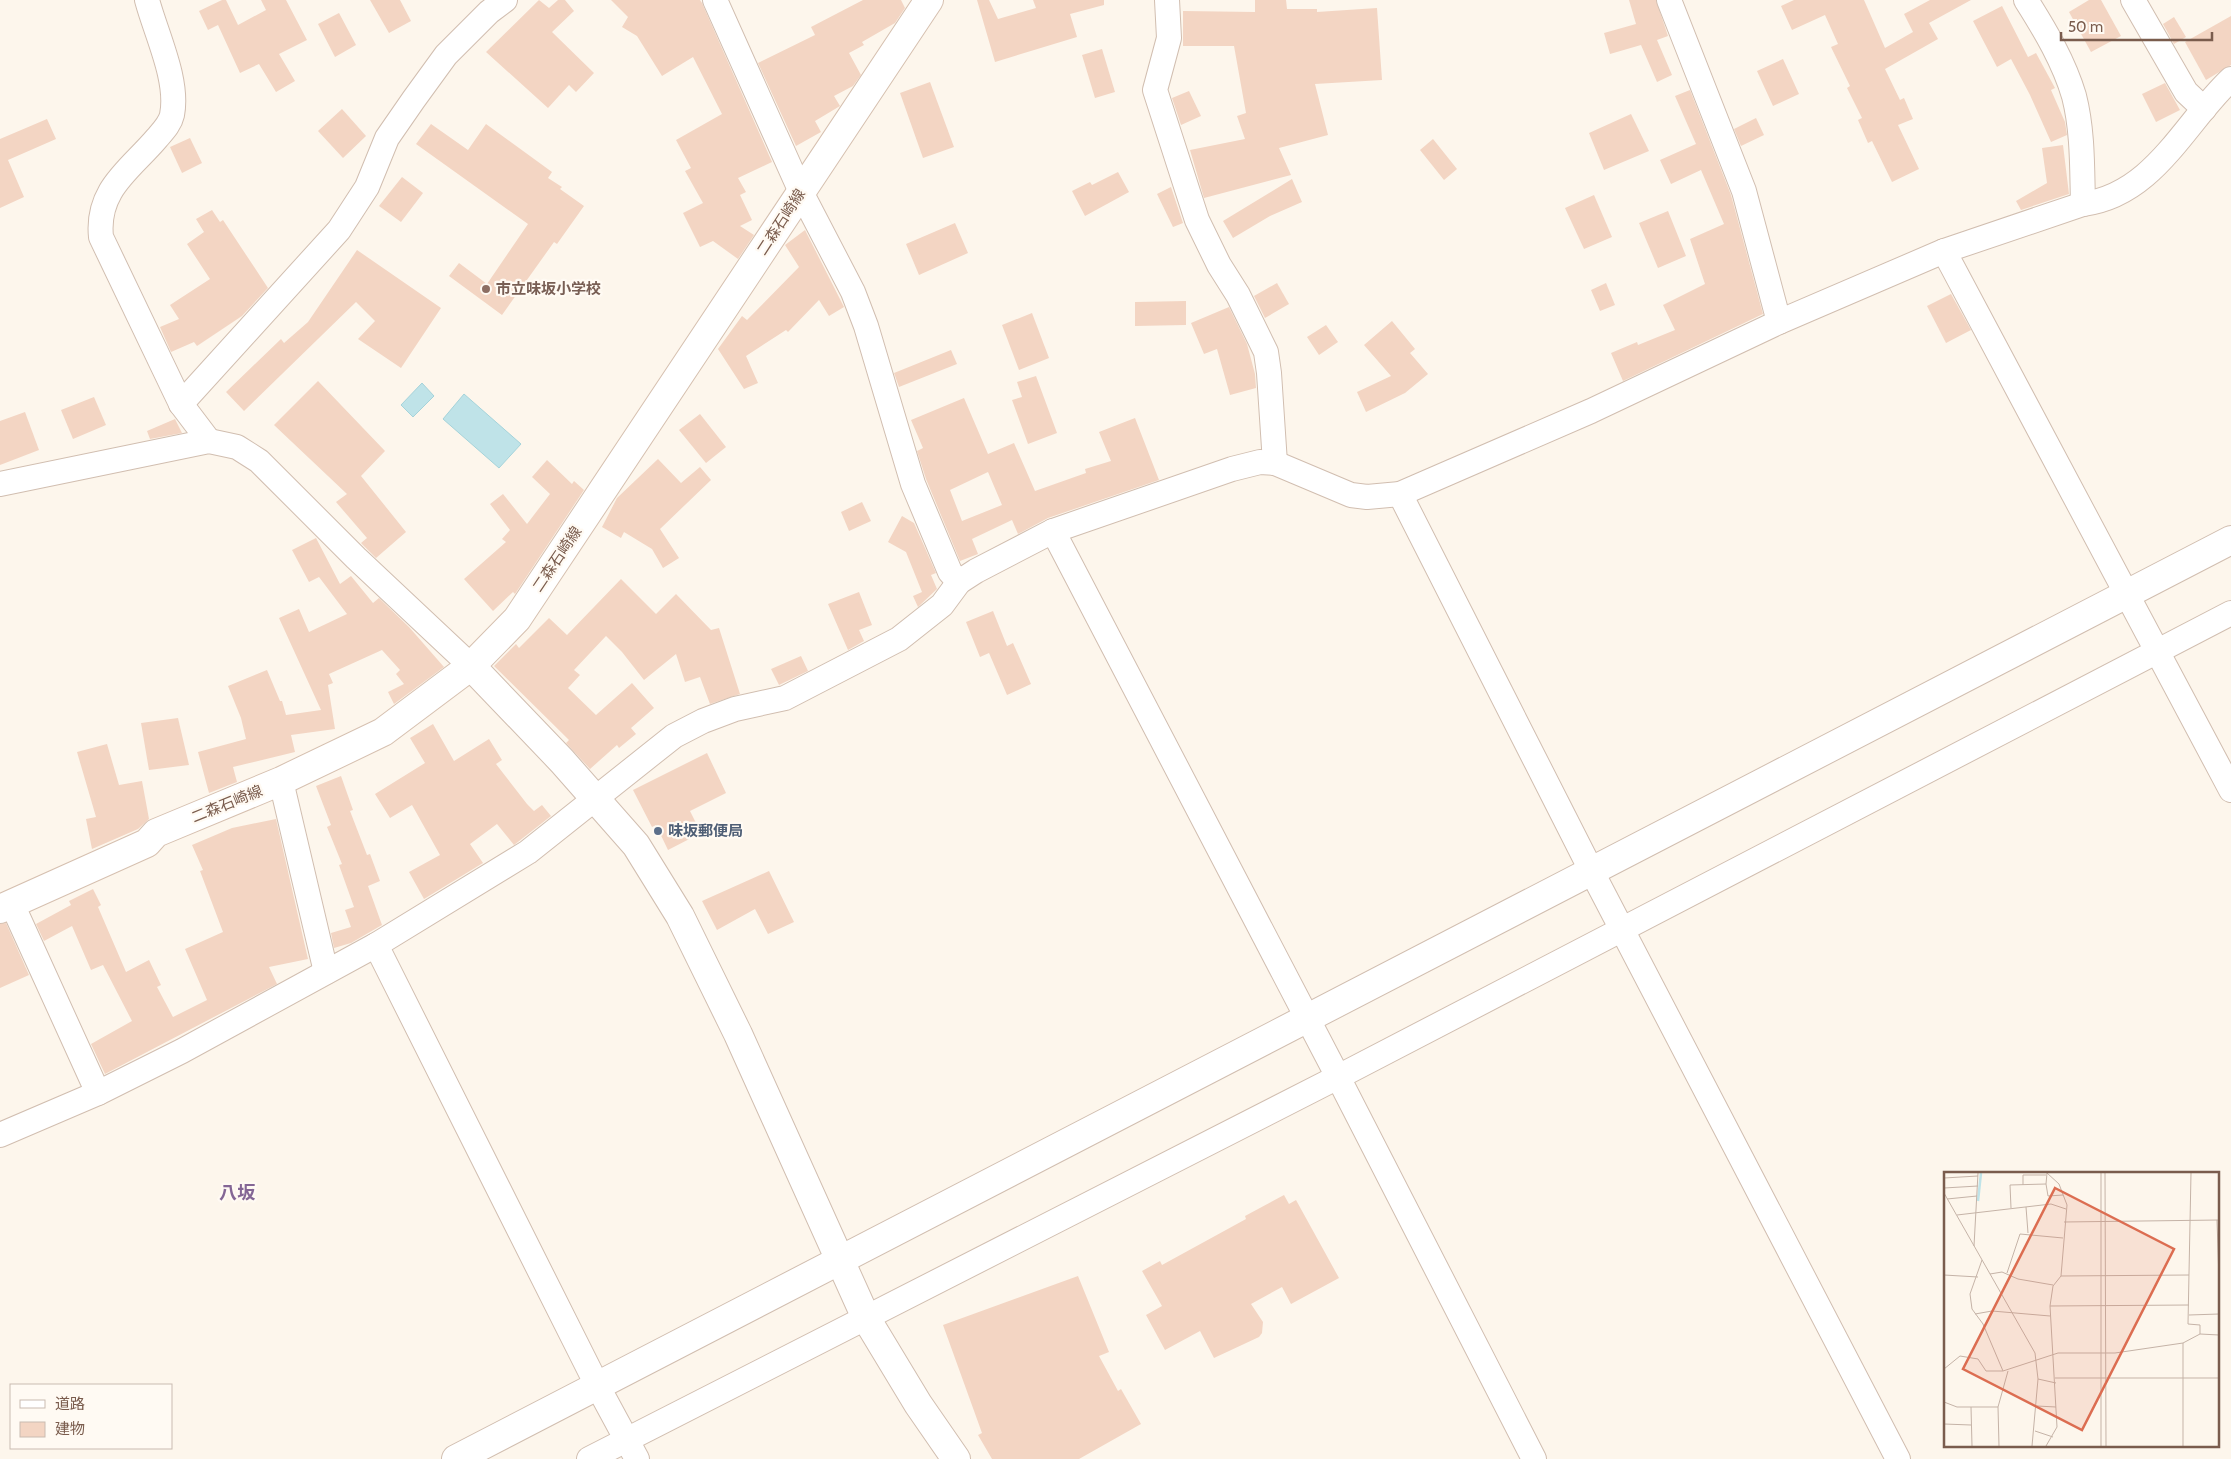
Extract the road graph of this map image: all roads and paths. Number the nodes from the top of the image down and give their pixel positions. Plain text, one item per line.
1 (147, 0) edge
2 (505, 0) edge
3 (714, 0) edge
4 (929, 0) edge
5 (1168, 0) edge
6 (1669, 0) edge
7 (2026, 0) edge
8 (2133, 0) edge
9 (2231, 79) edge
10 (2204, 109) junction
11 (801, 192) junction
12 (2083, 204) junction
13 (1944, 251) junction
14 (1779, 322) junction
15 (181, 404) junction
16 (209, 441) junction
17 (1275, 463) junction
18 (0, 484) edge
19 (1400, 494) junction
20 (1053, 531) junction
21 (2231, 540) edge
22 (959, 582) junction
23 (2128, 594) junction
24 (2231, 613) edge
25 (2158, 650) junction
26 (471, 666) junction
27 (281, 781) junction
28 (2231, 790) edge
29 (596, 799) junction
30 (1592, 872) junction
31 (6, 907) edge
32 (1621, 928) junction
33 (376, 945) junction
34 (326, 972) junction
35 (1308, 1019) junction
36 (1338, 1077) junction
37 (98, 1093) junction
38 (0, 1135) edge
39 (839, 1261) junction
40 (866, 1318) junction
41 (597, 1386) junction
42 (632, 1449) edge
43 (456, 1459) edge
44 (589, 1459) edge
45 (956, 1459) edge
46 (1534, 1459) edge
47 (1898, 1459) edge

1 - 15 street
2 - 15 street
3 - 11 street
4 - 11 street, 二森石崎線
5 - 17 street
6 - 14 street
7 - 12 street
8 - 10 street
9 - 10 street
10 - 12 street
11 - 22 street
11 - 26 street, 二森石崎線
12 - 13 street
13 - 14 street
13 - 23 street
14 - 19 street
15 - 16 street
16 - 18 street
16 - 26 street
17 - 19 street
17 - 20 street
19 - 30 street
20 - 22 street
20 - 35 street
21 - 23 street
22 - 29 street
23 - 25 street
23 - 30 street
24 - 25 street
25 - 28 street
25 - 32 street
26 - 27 street, 二森石崎線
26 - 29 street
27 - 31 street, 二森石崎線
27 - 34 street
29 - 33 street
29 - 39 street
30 - 32 street
30 - 35 street
31 - 37 street
32 - 36 street
32 - 47 street
33 - 34 street
33 - 41 street
34 - 37 street
35 - 36 street
35 - 39 street
36 - 40 street
36 - 46 street
37 - 38 street
39 - 40 street
39 - 41 street
40 - 42 street
40 - 45 street
41 - 42 street
41 - 43 street
42 - 44 street

